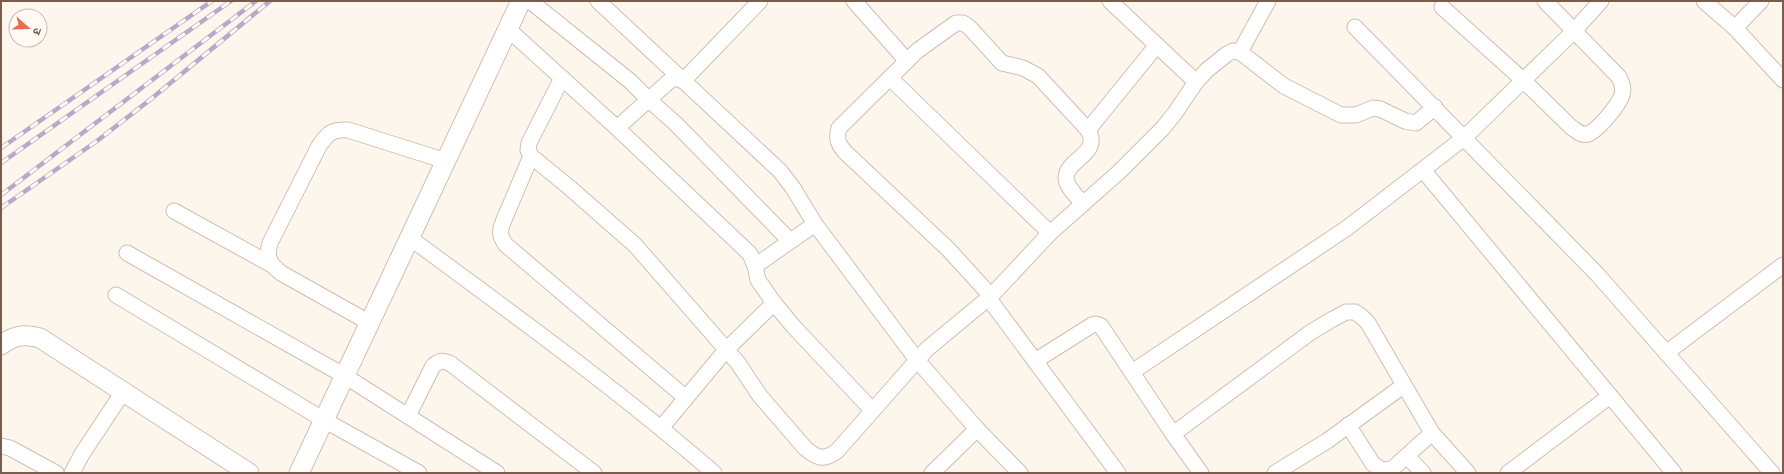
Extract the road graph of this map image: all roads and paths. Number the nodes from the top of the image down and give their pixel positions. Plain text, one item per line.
1 (521, 1) edge
2 (530, 1) edge
3 (598, 1) edge
4 (760, 1) edge
5 (854, 1) edge
6 (1110, 1) edge
7 (1268, 1) edge
8 (1545, 1) edge
9 (1601, 1) edge
10 (1760, 1) edge
11 (1708, 2) edge
12 (1442, 7) dead end
13 (1355, 27) dead end
14 (1735, 28) junction
15 (508, 29) junction
16 (1573, 32) junction
17 (1157, 46) junction
18 (1240, 52) junction
19 (907, 60) junction
20 (562, 78) junction
21 (890, 78) junction
22 (1783, 80) edge
23 (683, 81) junction
24 (1524, 81) junction
25 (1196, 82) junction
26 (649, 100) junction
27 (1435, 107) junction
28 (617, 128) junction
29 (1088, 130) junction
30 (1464, 138) junction
31 (531, 156) junction
32 (446, 161) junction
33 (1423, 170) junction
34 (1083, 204) junction
35 (174, 211) dead end
36 (815, 224) junction
37 (1050, 233) junction
38 (410, 238) junction
39 (790, 241) junction
40 (128, 253) dead end
41 (272, 265) junction
42 (1783, 265) edge
43 (755, 266) junction
44 (116, 295) dead end
45 (991, 296) junction
46 (774, 303) junction
47 (370, 323) junction
48 (1, 345) edge
49 (726, 350) junction
50 (1666, 352) junction
51 (917, 360) junction
52 (1035, 360) junction
53 (1132, 372) junction
54 (344, 376) junction
55 (1403, 386) junction
56 (123, 392) junction
57 (1610, 396) junction
58 (686, 398) junction
59 (872, 410) junction
60 (408, 416) junction
61 (324, 420) junction
62 (1348, 425) junction
63 (661, 428) junction
64 (976, 429) junction
65 (1432, 433) junction
66 (1173, 434) junction
67 (1, 446) edge
68 (1407, 456) junction
69 (56, 473) edge
70 (72, 473) edge
71 (249, 473) edge
72 (299, 473) edge
73 (419, 473) edge
74 (497, 473) edge
75 (594, 473) edge
76 (714, 473) edge
77 (932, 473) edge
78 (1020, 473) edge
79 (1118, 473) edge
80 (1201, 473) edge
81 (1274, 473) edge
82 (1423, 473) edge
83 (1468, 473) edge
84 (1508, 473) edge
85 (1674, 473) edge
86 (1772, 473) edge

1 - 15 street
2 - 26 street
3 - 23 street
4 - 23 street
5 - 19 street
6 - 17 street
7 - 18 street
8 - 16 street
9 - 16 street
10 - 14 street
11 - 14 street
12 - 24 street
13 - 27 street
14 - 22 street
15 - 20 street
15 - 32 street
16 - 24 street
16 - 24 street
17 - 25 street
17 - 29 street
18 - 25 street
18 - 27 street
19 - 21 street
19 - 29 street
20 - 28 street
20 - 31 street
21 - 37 street
21 - 45 street
23 - 26 street
23 - 36 street
24 - 30 street
25 - 34 street
26 - 28 street
26 - 39 street
27 - 30 street
28 - 43 street
29 - 34 street
30 - 33 street
30 - 50 street
31 - 49 street
31 - 58 street
32 - 38 street
32 - 41 street
33 - 53 street
33 - 57 street
34 - 37 street
35 - 41 street
36 - 39 street
36 - 51 street
37 - 45 street
38 - 47 street
38 - 63 street
39 - 43 street
40 - 54 street
41 - 47 street
42 - 50 street
43 - 46 street
44 - 61 street
45 - 51 street
45 - 52 street
46 - 49 street
46 - 59 street
47 - 54 street
48 - 56 street
49 - 58 street
49 - 59 street
50 - 86 street
51 - 59 street
51 - 64 street
52 - 53 street
52 - 79 street
53 - 66 street
54 - 60 street
54 - 61 street
55 - 62 street
55 - 65 street
55 - 66 street
56 - 70 street
56 - 71 street
57 - 84 street
57 - 85 street
58 - 63 street
60 - 74 street
60 - 75 street
61 - 72 street
61 - 73 street
62 - 68 street
62 - 81 street
63 - 76 street
64 - 77 street
64 - 78 street
65 - 68 street
65 - 83 street
66 - 80 street
67 - 69 street
68 - 82 street

